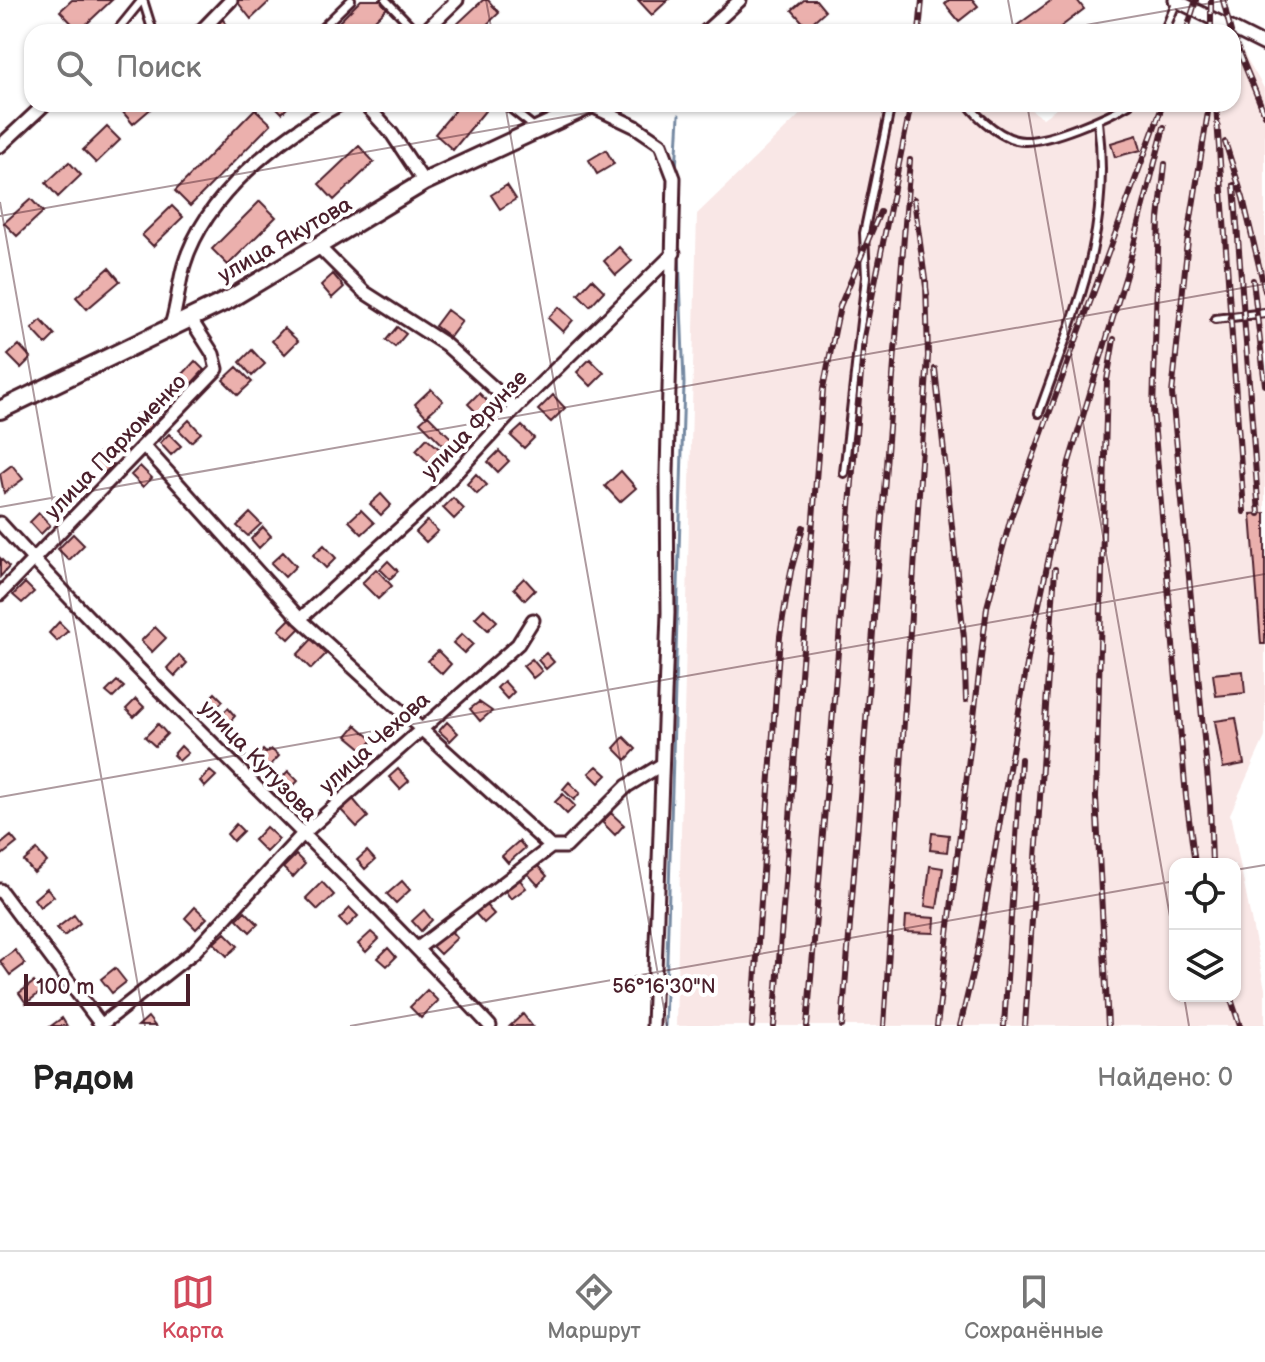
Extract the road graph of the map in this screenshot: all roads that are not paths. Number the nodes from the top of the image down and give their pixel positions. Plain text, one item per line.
1 (142, 0) edge
2 (231, 0) edge
3 (351, 0) edge
4 (386, 0) edge
5 (457, 0) edge
6 (740, 0) edge
7 (1176, 0) edge
8 (122, 24) edge
9 (150, 24) edge
10 (208, 24) edge
11 (326, 24) edge
12 (409, 24) edge
13 (432, 24) edge
14 (714, 24) edge
15 (1167, 24) edge
16 (1223, 24) edge
17 (1241, 33) edge
18 (1265, 45) edge
19 (36, 112) edge
20 (328, 112) edge
21 (372, 112) edge
22 (515, 112) edge
23 (575, 112) edge
24 (605, 112) edge
25 (890, 112) edge
26 (978, 112) edge
27 (1114, 112) edge
28 (1098, 121) junction
29 (537, 129) junction
30 (0, 146) edge
31 (424, 182) junction
32 (320, 248) junction
33 (674, 253) junction
34 (1265, 313) edge
35 (190, 318) junction
36 (1215, 319) dead end
37 (171, 325) junction
38 (516, 408) junction
39 (0, 410) edge
40 (1039, 413) dead end
41 (144, 446) junction
42 (844, 473) dead end
43 (0, 523) edge
44 (33, 560) junction
45 (0, 594) edge
46 (300, 619) junction
47 (533, 620) dead end
48 (418, 730) junction
49 (661, 765) junction
50 (302, 835) junction
51 (551, 847) junction
52 (0, 890) edge
53 (418, 948) junction
54 (102, 1026) edge
55 (490, 1026) edge
56 (653, 1026) edge

1 - 8 lane
1 - 9 lane
2 - 10 street
3 - 11 lane
4 - 12 lane
5 - 13 street
6 - 14 street
7 - 15 lane
7 - 16 street
17 - 18 street
19 - 30 street
20 - 37 street
21 - 31 street
22 - 29 lane
23 - 29 street, улица Якутова
24 - 33 street
25 - 42 lane
26 - 28 lane
27 - 28 lane
28 - 40 lane
29 - 31 street, улица Якутова
31 - 32 street, улица Якутова
32 - 35 street, улица Якутова
32 - 38 street
33 - 38 street, улица Фрунзе
33 - 49 street
34 - 36 lane
35 - 37 street, улица Якутова
35 - 41 street, улица Пархоменко
37 - 39 street, улица Якутова
38 - 46 street, улица Фрунзе
41 - 44 street, улица Пархоменко
41 - 46 street
43 - 44 street, улица Кутузова
44 - 45 street, улица Пархоменко
44 - 50 street, улица Кутузова
46 - 48 street
47 - 48 street, улица Чехова
48 - 50 street, улица Чехова
48 - 51 street
49 - 51 street
49 - 56 street
50 - 53 street, улица Кутузова
50 - 54 street, улица Чехова
51 - 53 street
52 - 54 street
53 - 55 street, улица Кутузова

